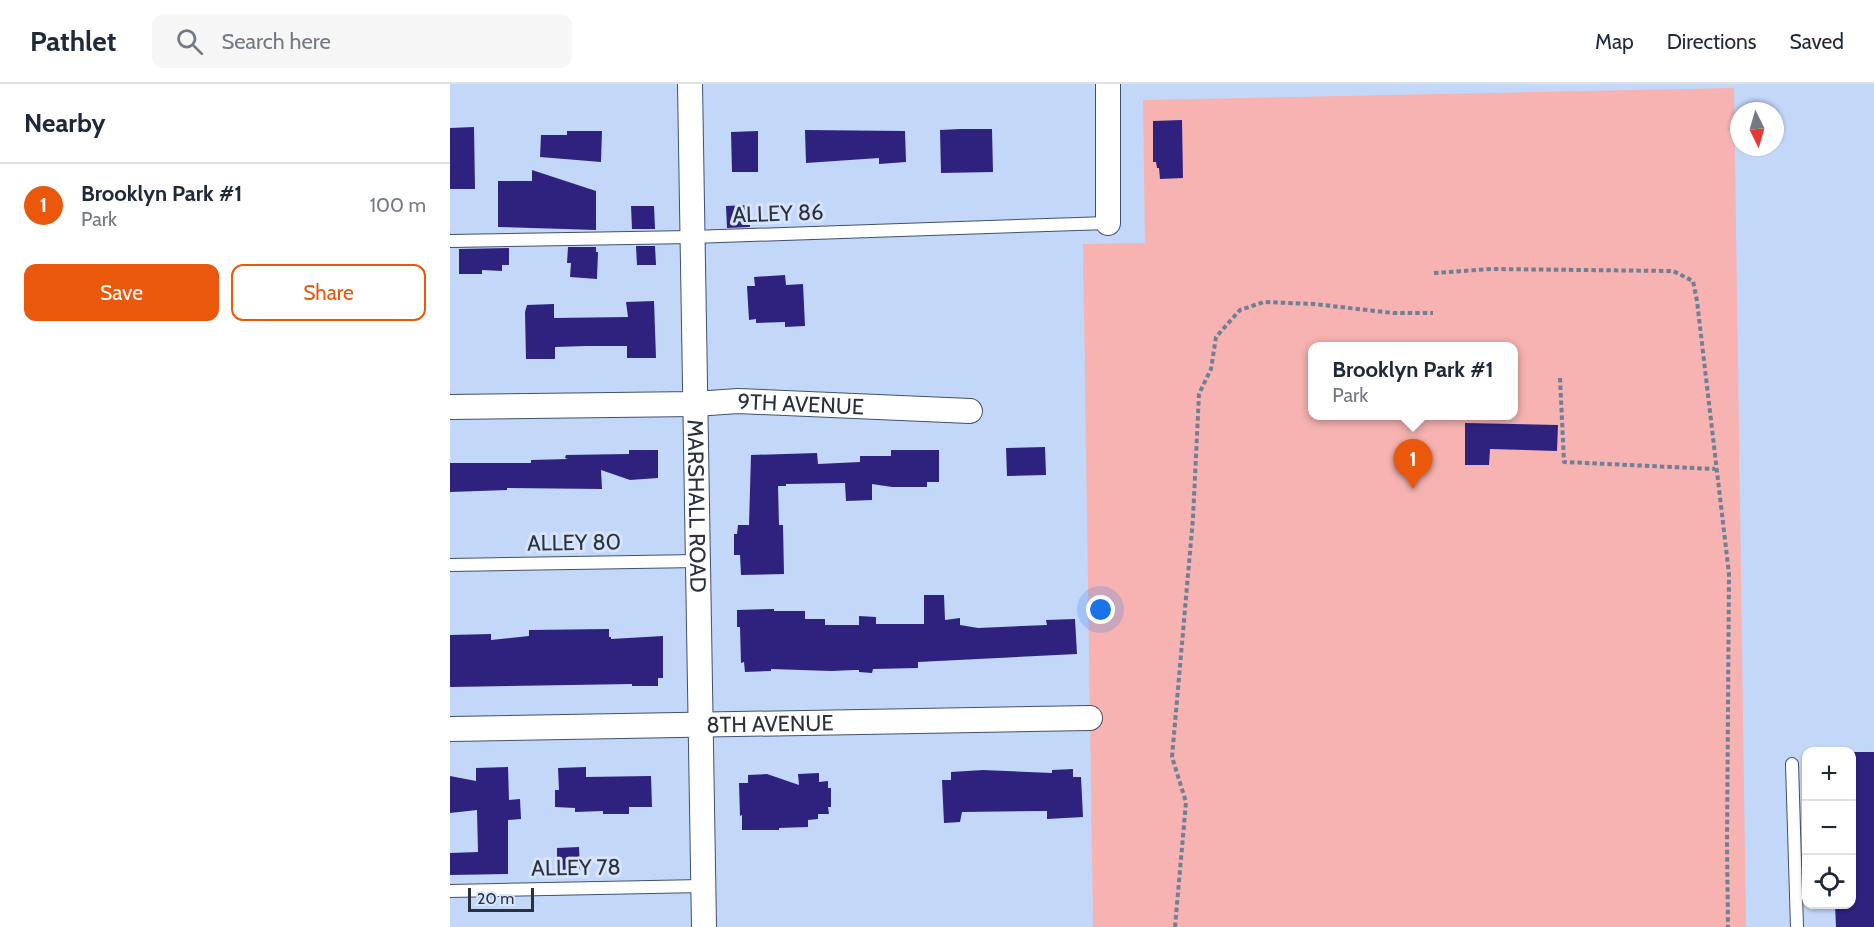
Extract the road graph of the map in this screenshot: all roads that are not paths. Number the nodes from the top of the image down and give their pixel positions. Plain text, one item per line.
1 (690, 84) edge
2 (1108, 84) edge
3 (1108, 224) joint
4 (692, 237) junction
5 (450, 241) edge
6 (695, 404) junction
7 (450, 407) edge
8 (970, 411) dead end
9 (698, 561) junction
10 (450, 566) edge
11 (1090, 718) dead end
12 (701, 725) junction
13 (450, 729) edge
14 (1791, 764) dead end
15 (703, 886) junction
16 (450, 891) edge
17 (704, 927) edge
18 (1797, 927) edge

1 - 4 street, MARSHALL ROAD
2 - 3 street
3 - 4 lane, ALLEY 86
4 - 5 lane, ALLEY 86
4 - 6 street, MARSHALL ROAD
6 - 7 street, 9TH AVENUE
6 - 8 street, 9TH AVENUE
6 - 9 street, MARSHALL ROAD
9 - 10 lane, ALLEY 80
9 - 12 street, MARSHALL ROAD
11 - 12 street, 8TH AVENUE
12 - 13 street, 8TH AVENUE
12 - 15 street, MARSHALL ROAD
14 - 18 lane
15 - 16 lane, ALLEY 78
15 - 17 street, MARSHALL ROAD

